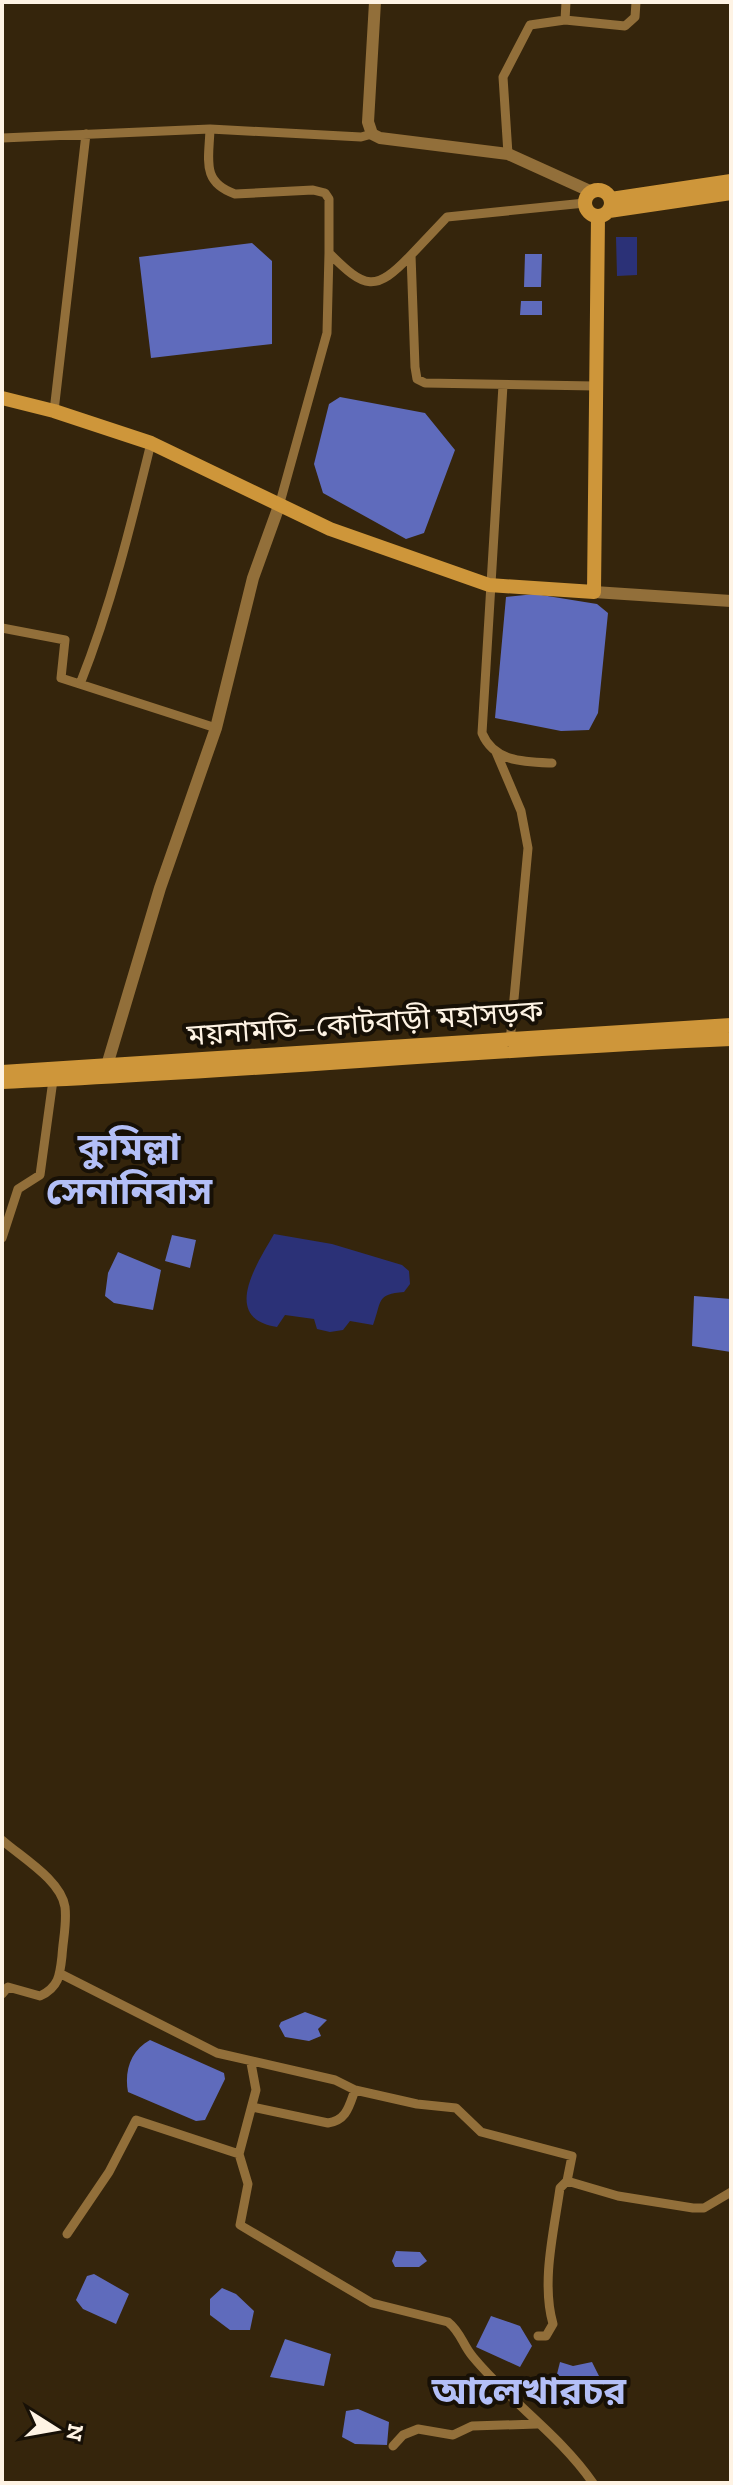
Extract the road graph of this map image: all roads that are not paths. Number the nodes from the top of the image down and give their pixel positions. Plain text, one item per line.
1 (375, 2) edge
2 (566, 2) edge
3 (636, 2) edge
4 (565, 20) junction
5 (210, 129) junction
6 (86, 134) junction
7 (372, 134) junction
8 (2, 138) edge
9 (508, 154) junction
10 (731, 181) edge
11 (731, 193) edge
12 (588, 198) junction
13 (606, 209) junction
14 (329, 253) junction
15 (411, 255) junction
16 (503, 385) junction
17 (595, 386) junction
18 (2, 398) edge
19 (54, 411) junction
20 (151, 443) junction
21 (279, 506) junction
22 (489, 585) junction
23 (594, 592) junction
24 (731, 601) edge
25 (2, 628) edge
26 (80, 684) junction
27 (216, 728) junction
28 (496, 752) junction
29 (552, 763) dead end
30 (731, 1025) edge
31 (731, 1039) edge
32 (510, 1044) junction
33 (2, 1072) edge
34 (105, 1072) junction
35 (53, 1080) junction
36 (2, 1082) edge
37 (2, 1238) edge
38 (2, 1840) edge
39 (61, 1974) junction
40 (2, 1994) edge
41 (251, 2063) junction
42 (355, 2090) junction
43 (252, 2107) junction
44 (239, 2154) junction
45 (567, 2181) junction
46 (731, 2192) edge
47 (67, 2234) dead end
48 (538, 2336) dead end
49 (537, 2424) junction
50 (393, 2446) dead end
51 (593, 2483) edge

1 - 7 street
2 - 4 street
3 - 4 street
4 - 9 street
5 - 6 street
5 - 7 street
5 - 14 street
6 - 8 street
6 - 19 street
7 - 9 street
9 - 12 street
10 - 13 main road
11 - 13 main road
12 - 13 main road
12 - 13 main road
12 - 15 street
13 - 17 main road
14 - 15 street
14 - 21 street
15 - 16 street
16 - 17 street
16 - 22 street
17 - 23 main road
18 - 19 main road
19 - 20 main road
20 - 21 main road
20 - 26 street
21 - 22 main road
21 - 27 street
22 - 23 main road
22 - 28 street
23 - 24 street
25 - 26 street
26 - 27 street
27 - 34 street
28 - 29 street
28 - 32 street
30 - 32 main road, ময়নামতি–কোটবাড়ী মহাসড়ক
31 - 32 main road, ময়নামতি–কোটবাড়ী মহাসড়ক
32 - 34 main road, ময়নামতি–কোটবাড়ী মহাসড়ক
33 - 34 main road, ময়নামতি–কোটবাড়ী মহাসড়ক
34 - 35 main road, ময়নামতি–কোটবাড়ী মহাসড়ক
35 - 36 main road, ময়নামতি–কোটবাড়ী মহাসড়ক
35 - 37 street
38 - 39 street
39 - 40 street
39 - 41 street
41 - 42 street
41 - 43 street
42 - 43 street
42 - 45 street
43 - 44 street
44 - 47 street
44 - 49 street
45 - 46 street
45 - 48 street
49 - 50 street
49 - 51 street

